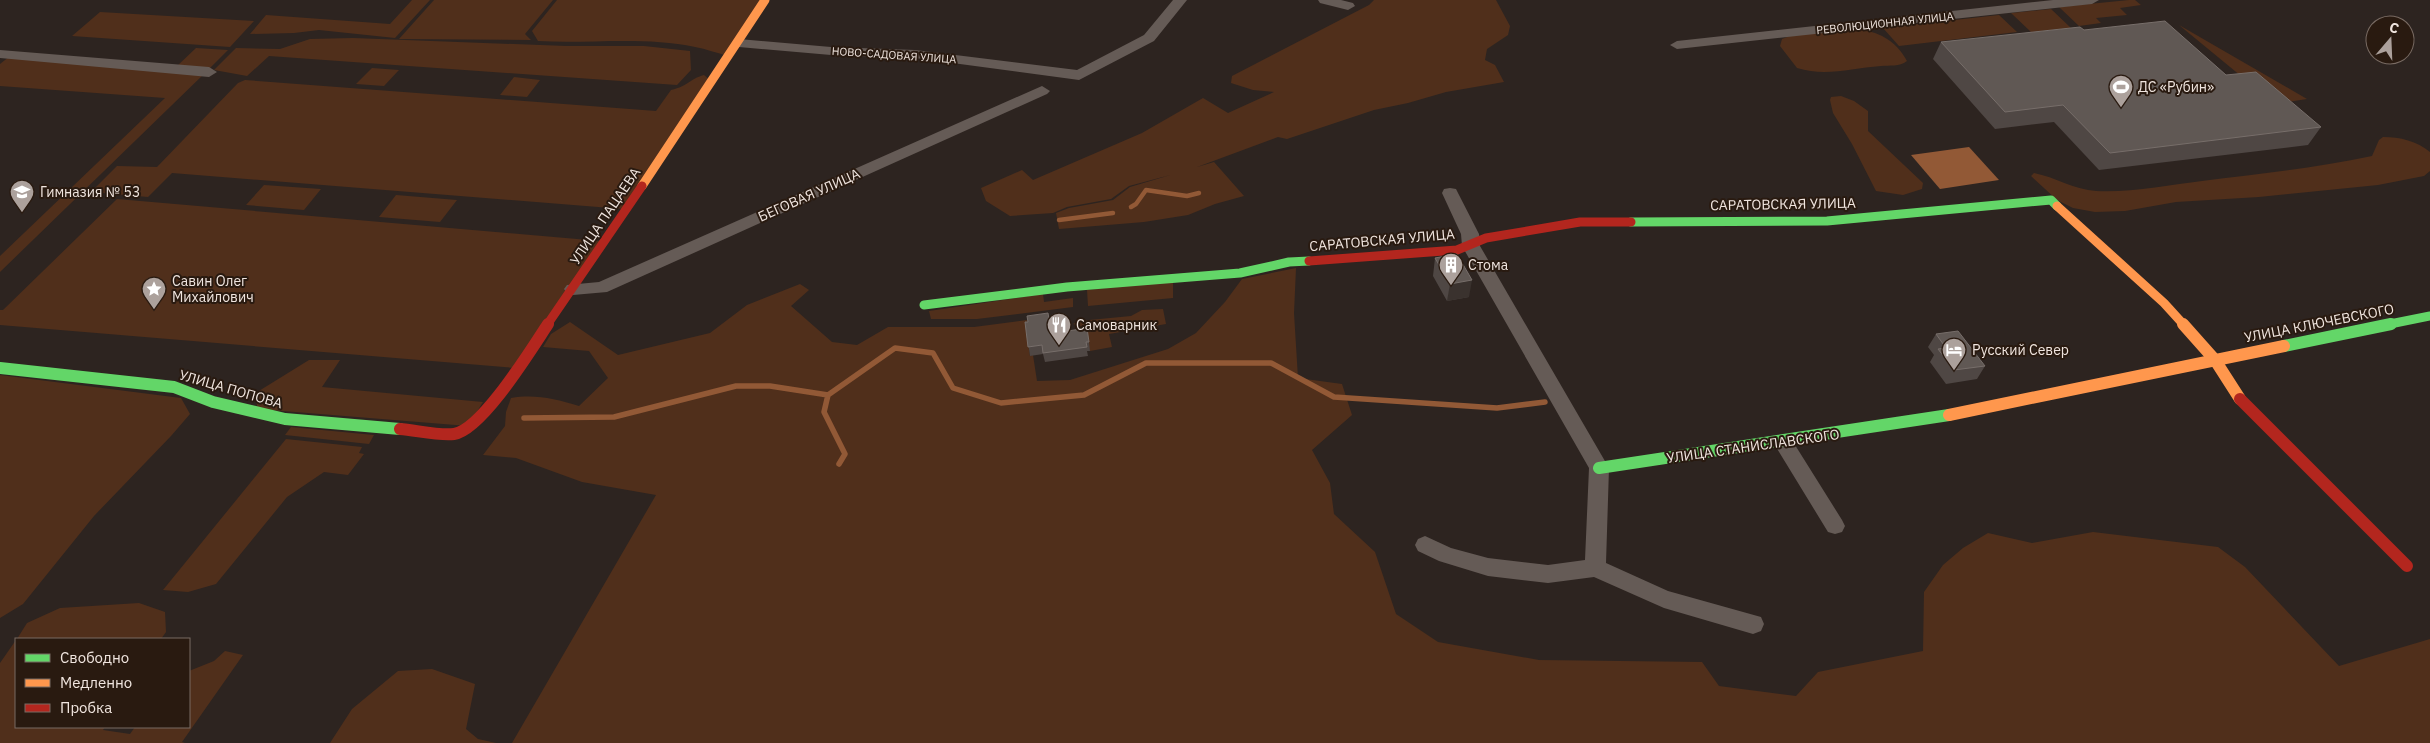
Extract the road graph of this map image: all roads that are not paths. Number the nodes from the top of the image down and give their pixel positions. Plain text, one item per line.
1 (765, 0) edge
2 (1180, 0) edge
3 (1324, 0) edge
4 (2092, 0) edge
5 (1348, 6) dead end
6 (739, 43) junction
7 (1677, 45) dead end
8 (0, 54) edge
9 (209, 72) dead end
10 (1080, 75) joint
11 (1042, 91) dead end
12 (1450, 193) dead end
13 (1471, 246) junction
14 (573, 289) junction
15 (924, 305) dead end
16 (2430, 316) edge
17 (2215, 360) junction
18 (0, 368) edge
19 (454, 434) joint
20 (1784, 442) junction
21 (1599, 468) junction
22 (1835, 526) dead end
23 (1425, 544) dead end
24 (2407, 566) dead end
25 (1595, 568) junction
26 (1754, 624) dead end

1 - 6 street, УЛИЦА ПАЦАЕВА
2 - 10 street
3 - 5 street
4 - 7 street, РЕВОЛЮЦИОННАЯ УЛИЦА
6 - 10 street, НОВО-САДОВАЯ УЛИЦА
6 - 14 street, УЛИЦА ПАЦАЕВА
8 - 9 street
11 - 14 street, БЕГОВАЯ УЛИЦА
12 - 13 street
13 - 15 street, САРАТОВСКАЯ УЛИЦА
13 - 17 street, САРАТОВСКАЯ УЛИЦА
13 - 21 street
14 - 19 street, УЛИЦА ПАЦАЕВА
16 - 17 street, УЛИЦА КЛЮЧЕВСКОГО
17 - 20 street, УЛИЦА СТАНИСЛАВСКОГО
17 - 24 street
18 - 19 street, УЛИЦА ПОПОВА
20 - 21 street, УЛИЦА СТАНИСЛАВСКОГО
20 - 22 street
21 - 25 street
23 - 25 street
25 - 26 street

